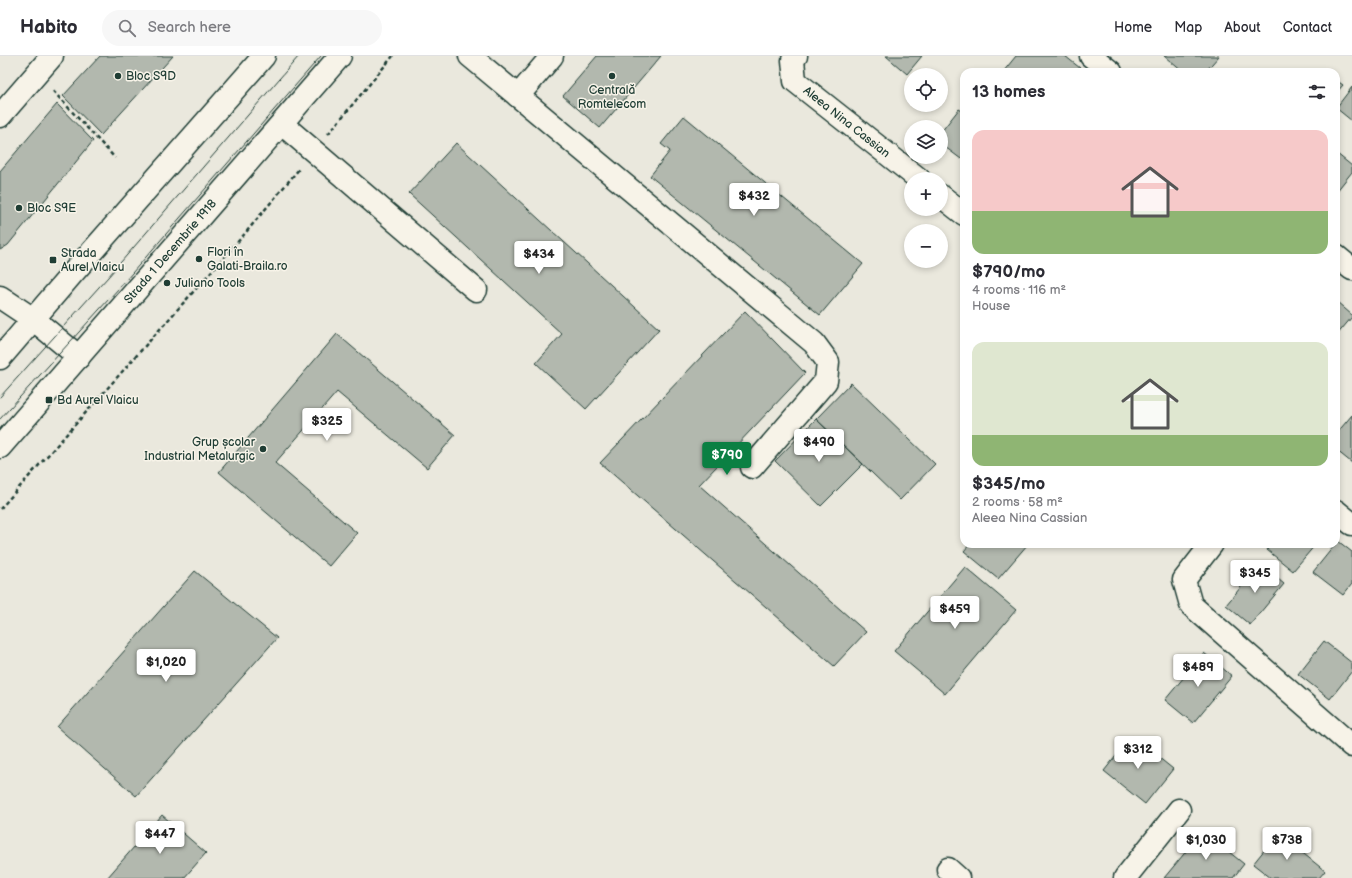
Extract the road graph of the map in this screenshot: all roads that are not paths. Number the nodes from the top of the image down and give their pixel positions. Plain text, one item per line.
1 (52, 56) edge
2 (264, 56) edge
3 (340, 56) edge
4 (470, 56) edge
5 (552, 56) edge
6 (796, 56) edge
7 (1091, 56) edge
8 (1106, 68) edge
9 (518, 96) junction
10 (0, 116) edge
11 (282, 124) junction
12 (910, 172) edge
13 (948, 201) edge
14 (960, 211) edge
15 (1340, 259) edge
16 (1352, 269) edge
17 (476, 290) dead end
18 (0, 296) edge
19 (33, 319) junction
20 (79, 357) junction
21 (0, 358) edge
22 (0, 447) edge
23 (752, 467) dead end
24 (1340, 514) edge
25 (1352, 524) edge
26 (1209, 548) edge
27 (1352, 746) edge
28 (1179, 810) dead end
29 (1125, 878) edge

1 - 10 main road
2 - 19 main road
3 - 11 main road, Strada 1 Decembrie 1918
4 - 9 main road
5 - 9 main road
6 - 12 main road, Aleea Nina Cassian
7 - 8 main road
9 - 23 main road
11 - 17 main road
11 - 20 main road, Strada 1 Decembrie 1918
13 - 14 main road
15 - 16 main road
18 - 19 main road
19 - 20 main road
19 - 21 main road
20 - 22 main road, Strada 1 Decembrie 1918
24 - 25 main road
26 - 27 main road
28 - 29 main road

